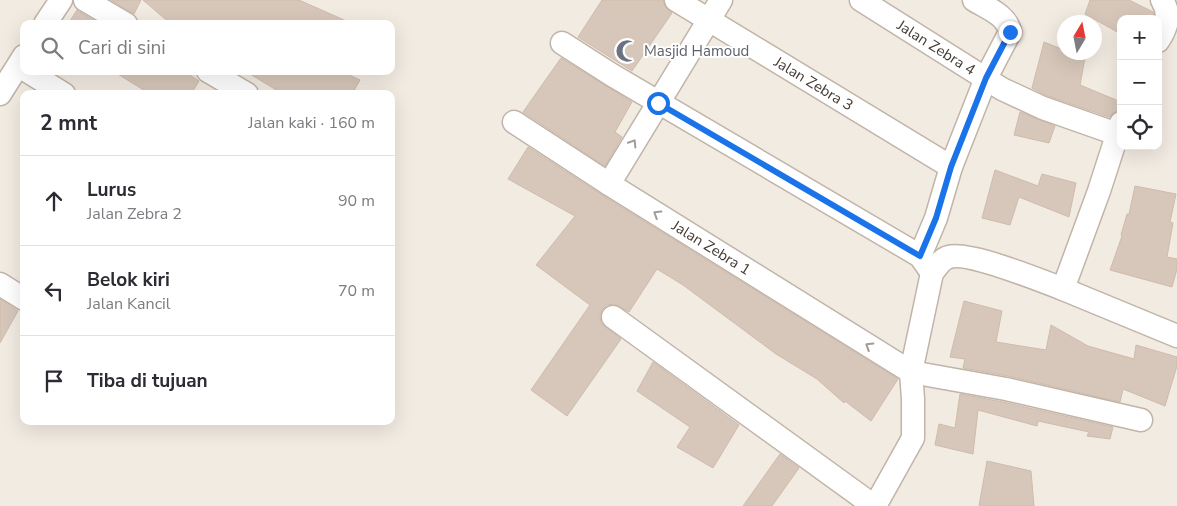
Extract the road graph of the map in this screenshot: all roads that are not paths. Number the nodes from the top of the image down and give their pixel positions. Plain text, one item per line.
1 (62, 0) edge
2 (85, 0) edge
3 (676, 0) edge
4 (721, 0) edge
5 (861, 0) edge
6 (974, 0) edge
7 (1162, 0) edge
8 (49, 20) edge
9 (119, 20) edge
10 (708, 20) junction
11 (1162, 35) edge
12 (562, 43) dead end
13 (18, 63) edge
14 (36, 75) edge
15 (215, 75) edge
16 (986, 78) junction
17 (58, 90) edge
18 (240, 90) edge
19 (0, 94) edge
20 (658, 103) junction
21 (514, 122) dead end
22 (1117, 128) edge
23 (1117, 135) edge
24 (951, 167) junction
25 (608, 184) junction
26 (926, 264) junction
27 (0, 284) edge
28 (1064, 289) junction
29 (20, 296) edge
30 (613, 317) dead end
31 (1177, 336) edge
32 (911, 372) junction
33 (1141, 420) dead end
34 (875, 506) edge

1 - 8 street
2 - 9 street
3 - 10 street, Jalan Zebra 3
4 - 10 street
5 - 16 street, Jalan Zebra 4
6 - 16 street
7 - 11 street
10 - 20 street
10 - 24 street, Jalan Zebra 3
12 - 20 street
13 - 19 street
14 - 17 street
15 - 18 street
16 - 22 street, Jalan Zebra 4
16 - 24 street
25 -> 20 street
20 - 26 street
21 - 25 street, Jalan Zebra 1
23 - 28 street
24 - 26 street
32 -> 25 street, Jalan Zebra 1
26 - 28 street
26 - 32 street
27 - 29 street
28 - 31 street
30 - 34 street
32 - 33 street
32 - 34 street

